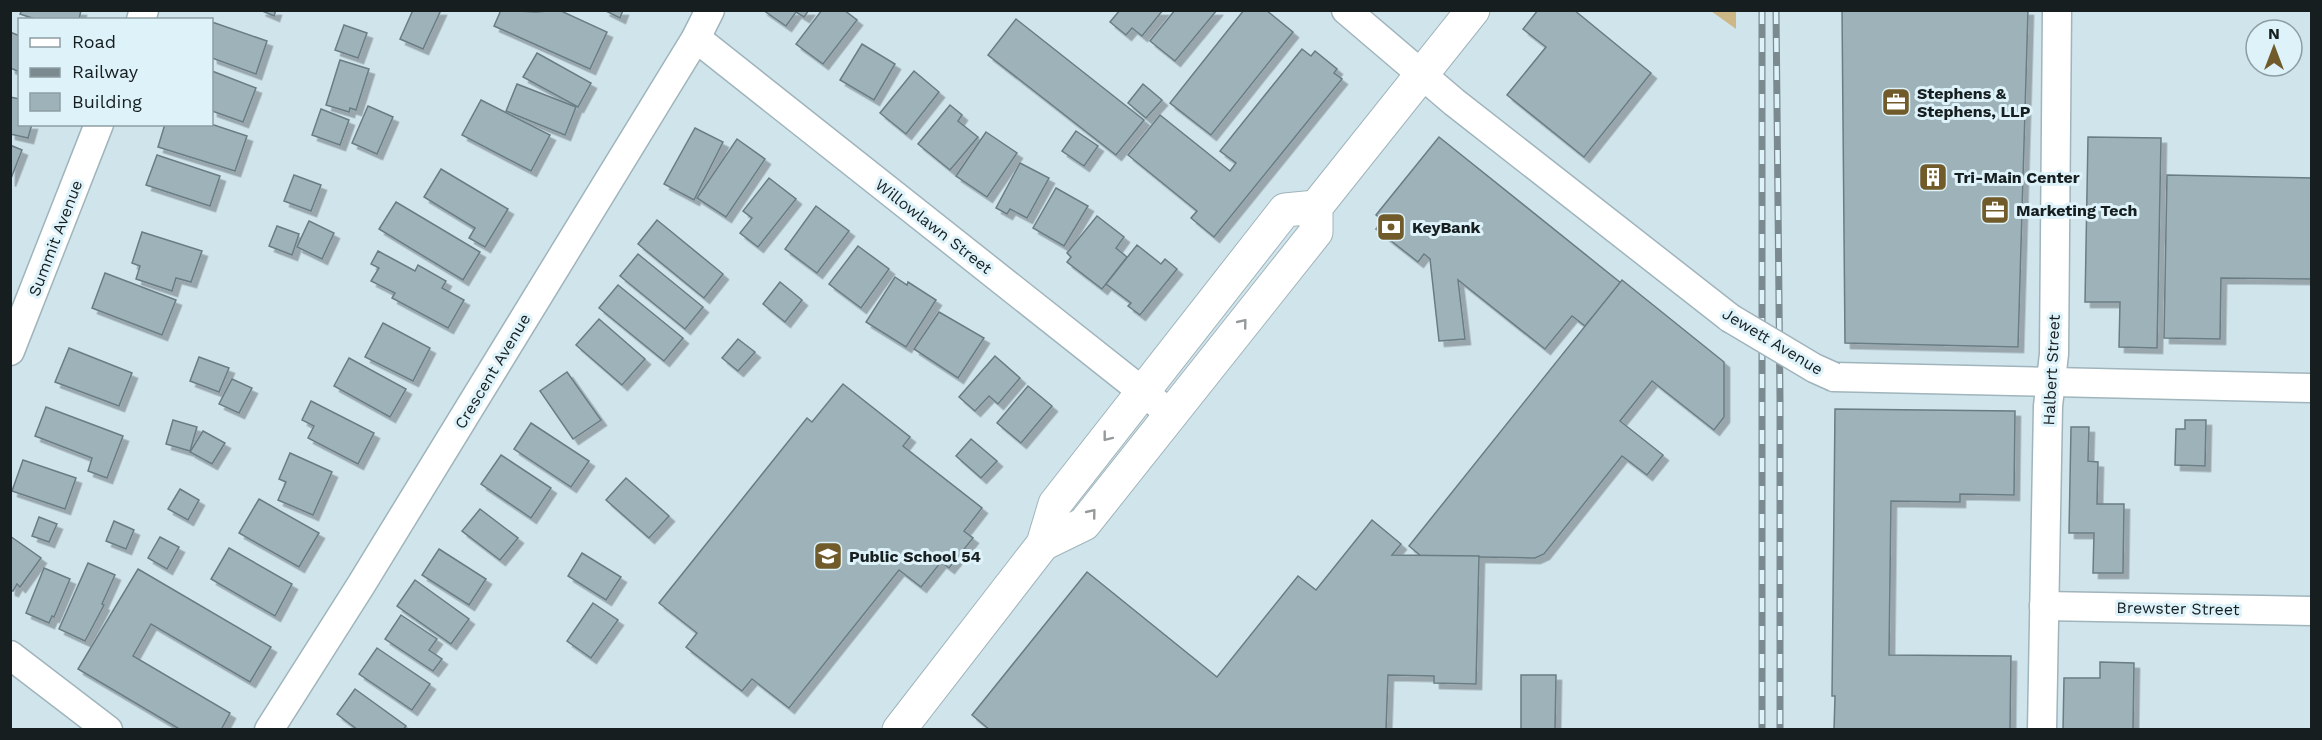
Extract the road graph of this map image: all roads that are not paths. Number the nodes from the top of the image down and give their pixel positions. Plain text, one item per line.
1 (710, 10) edge
2 (1346, 10) edge
3 (1473, 10) edge
4 (2057, 10) edge
5 (696, 38) junction
6 (1422, 74) junction
7 (98, 126) edge
8 (1316, 207) junction
9 (10, 351) edge
10 (2051, 382) junction
11 (2312, 387) edge
12 (1143, 391) junction
13 (1172, 415) junction
14 (1044, 544) junction
15 (2044, 606) junction
16 (2312, 611) edge
17 (10, 655) edge
18 (108, 729) edge
19 (269, 729) edge
20 (899, 729) edge
21 (2042, 729) edge

1 - 5 street, Crescent Avenue
2 - 6 street, Jewett Avenue
3 - 6 main road
4 - 10 street, Halbert Street
5 - 12 street, Willowlawn Street
5 - 19 street, Crescent Avenue
6 - 8 main road
6 - 10 street, Jewett Avenue, bridge
7 - 9 street, Summit Avenue
8 - 12 main road
13 -> 8 main road
10 - 11 street, Jewett Avenue
10 - 15 street, Halbert Street
12 - 13 street, Willowlawn Street
12 -> 14 main road
14 -> 13 main road
14 - 20 main road
15 - 16 street, Brewster Street
15 - 21 street, Halbert Street
17 - 18 street

